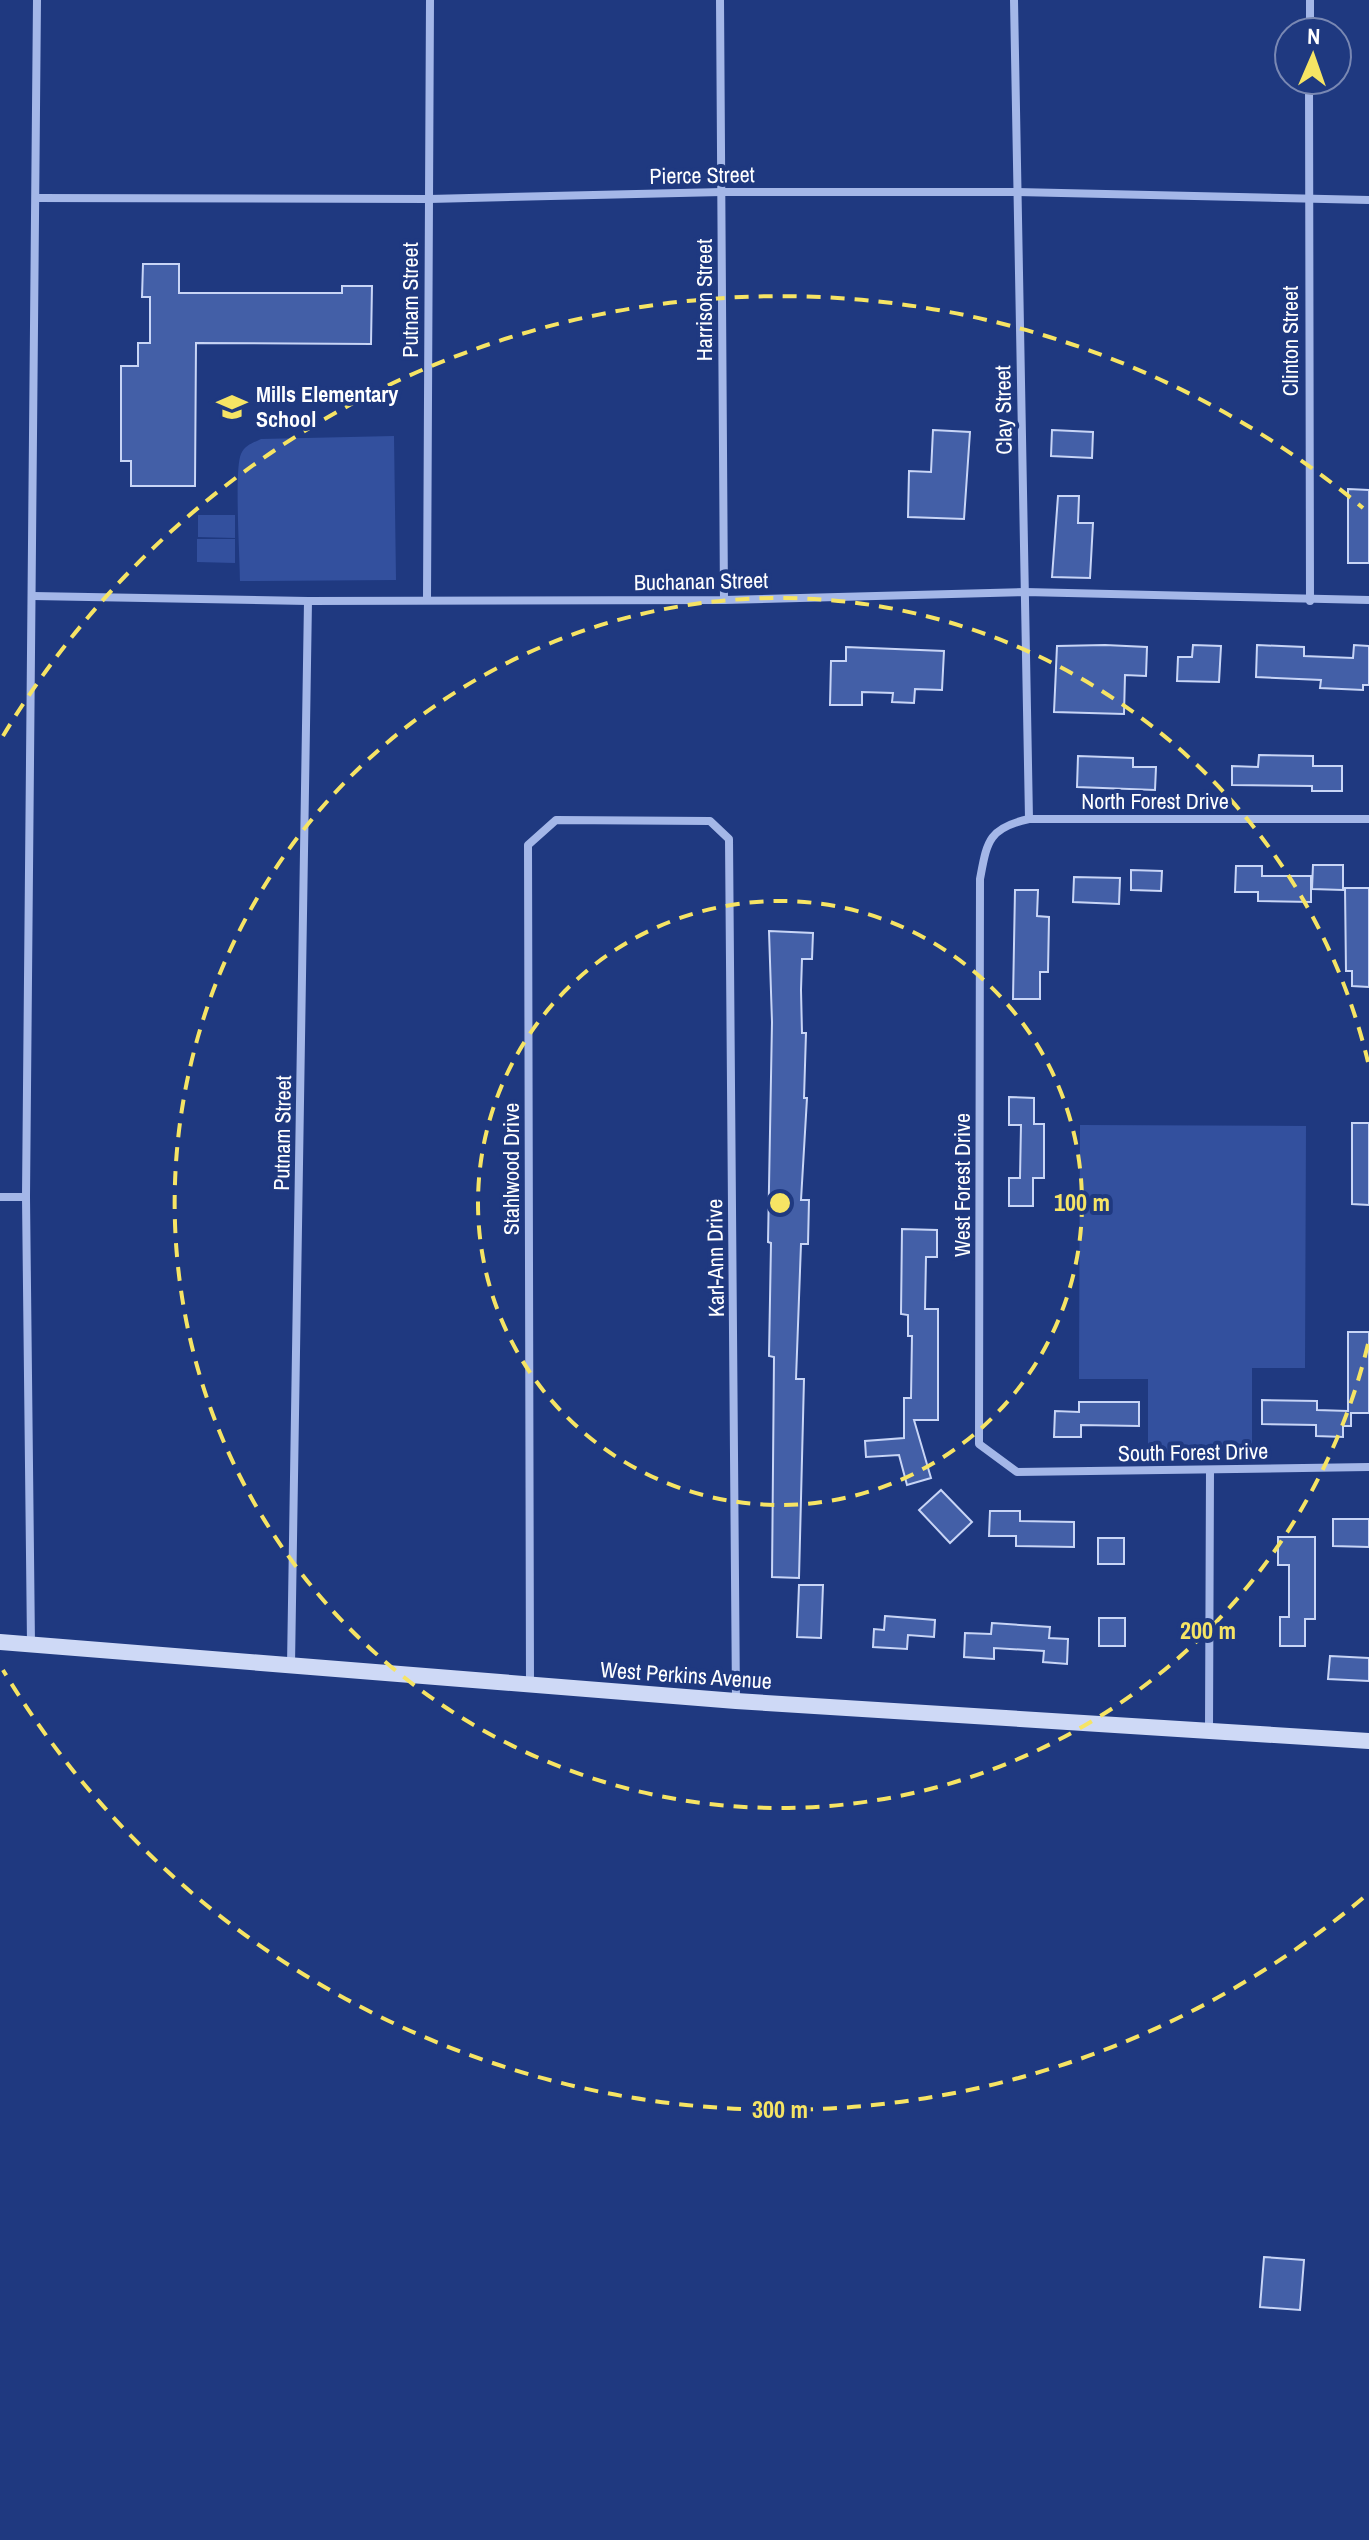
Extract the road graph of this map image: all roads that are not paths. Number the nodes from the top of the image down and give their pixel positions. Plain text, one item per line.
1 (37, 0) edge
2 (430, 0) edge
3 (720, 0) edge
4 (1014, 0) edge
5 (1309, 96) edge
6 (722, 192) junction
7 (1017, 192) junction
8 (36, 198) junction
9 (429, 199) junction
10 (1307, 200) junction
11 (1369, 200) edge
12 (1025, 592) junction
13 (33, 596) junction
14 (427, 600) junction
15 (724, 600) junction
16 (1369, 600) edge
17 (308, 601) junction
18 (1310, 601) junction
19 (1029, 819) junction
20 (1369, 819) edge
21 (710, 821) joint
22 (980, 879) joint
23 (0, 1197) edge
24 (26, 1197) junction
25 (1369, 1467) edge
26 (1210, 1470) junction
27 (1017, 1472) joint
28 (0, 1642) edge
29 (31, 1644) junction
30 (291, 1665) junction
31 (530, 1684) junction
32 (736, 1701) junction
33 (1209, 1730) junction
34 (1369, 1741) edge

1 - 8 street
2 - 9 street, Putnam Street
3 - 6 street, Harrison Street
4 - 7 street, Clay Street
5 - 10 street, Clinton Street
6 - 7 street, Pierce Street
6 - 9 street, Pierce Street
6 - 15 street, Harrison Street
7 - 10 street, Pierce Street
7 - 12 street, Clay Street
8 - 9 street, Pierce Street
8 - 13 street
9 - 14 street, Putnam Street
10 - 11 street, Pierce Street
10 - 18 street, Clinton Street
12 - 15 street, Buchanan Street
12 - 18 street, Buchanan Street
12 - 19 street, Clay Street
13 - 17 street, Buchanan Street
13 - 24 street
14 - 15 street, Buchanan Street
14 - 17 street, Buchanan Street
16 - 18 street, Buchanan Street
17 - 30 street, Putnam Street
19 - 20 street, North Forest Drive
19 - 22 street, North Forest Drive
21 - 31 street, Stahlwood Drive
21 - 32 street, Karl-Ann Drive
22 - 27 street, West Forest Drive
23 - 24 street
24 - 29 street
25 - 26 street, South Forest Drive
26 - 27 street, South Forest Drive
26 - 33 street
28 - 29 main road, West Perkins Avenue
29 - 30 main road, West Perkins Avenue
30 - 31 main road, West Perkins Avenue
31 - 32 main road, West Perkins Avenue
32 - 33 main road, West Perkins Avenue
33 - 34 main road, West Perkins Avenue

